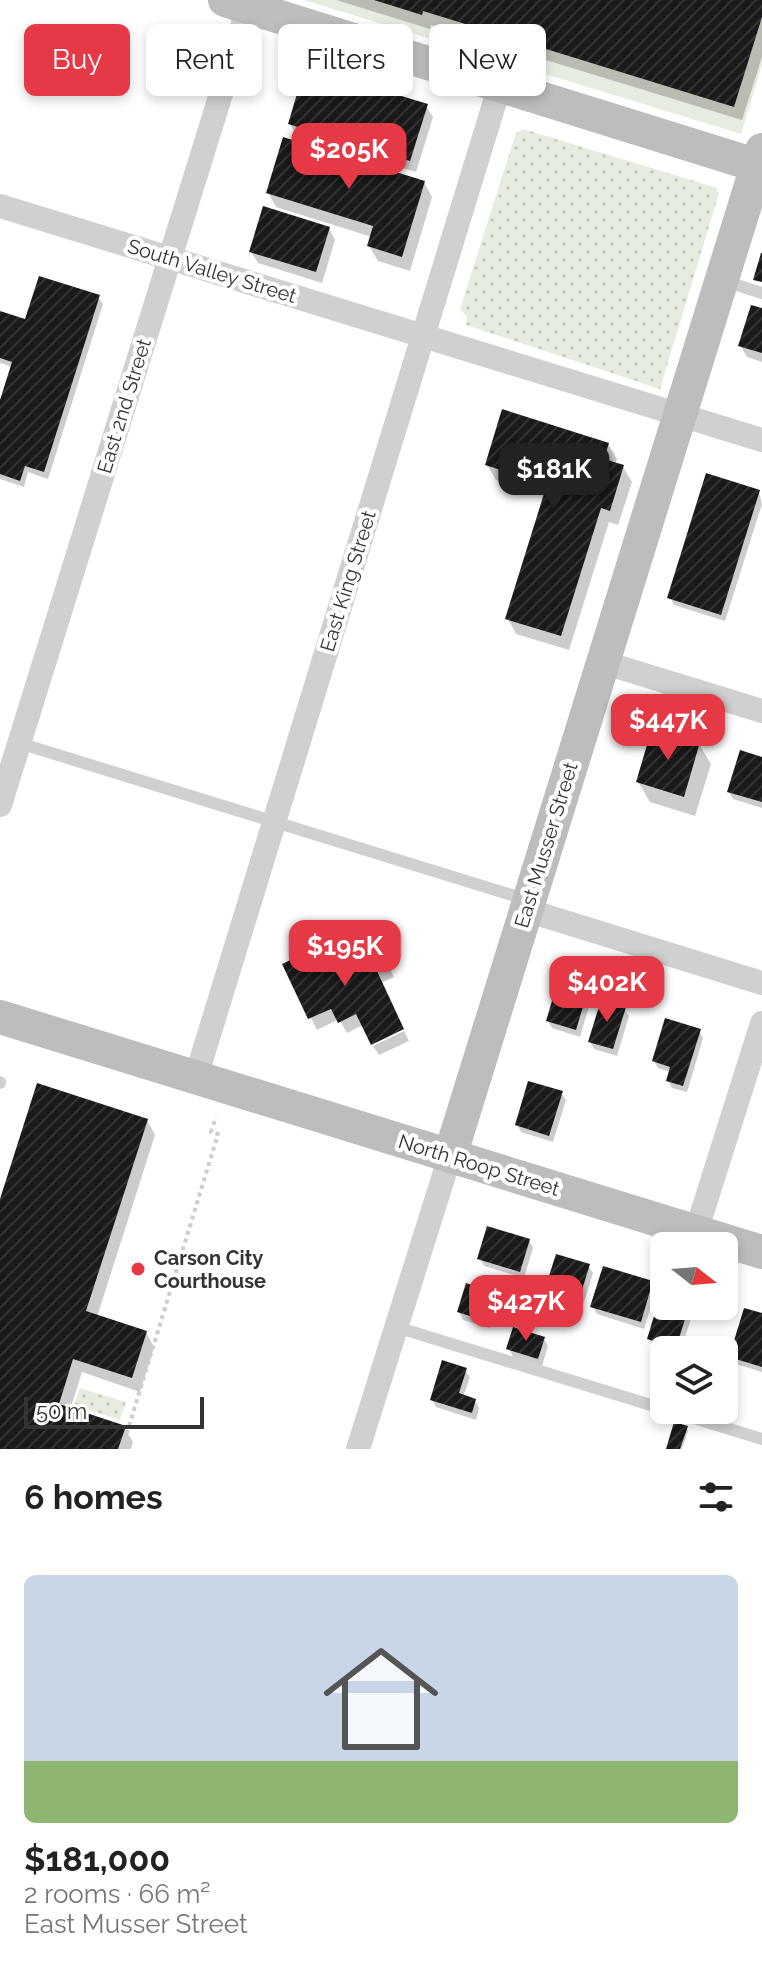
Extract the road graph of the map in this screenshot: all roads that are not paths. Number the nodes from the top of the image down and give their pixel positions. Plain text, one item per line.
1 (242, 2) edge
2 (429, 62) edge
3 (497, 96) edge
4 (538, 96) edge
5 (760, 161) edge
6 (0, 206) edge
7 (170, 258) junction
8 (721, 280) junction
9 (762, 293) edge
10 (424, 335) junction
11 (679, 413) junction
12 (762, 440) edge
13 (602, 662) junction
14 (762, 711) edge
15 (19, 743) junction
16 (0, 805) edge
17 (274, 821) junction
18 (527, 905) junction
19 (762, 983) edge
20 (0, 1017) edge
21 (762, 1023) edge
22 (196, 1077) junction
23 (450, 1156) junction
24 (696, 1232) joint
25 (738, 1245) edge
26 (762, 1252) edge
27 (396, 1327) junction
28 (650, 1404) edge
29 (714, 1424) edge
30 (762, 1439) edge
31 (358, 1449) edge

1 - 2 street
1 - 7 street, East 2nd Street
3 - 10 street, East King Street
4 - 5 street
5 - 8 street, East Musser Street
6 - 7 street, South Valley Street
7 - 10 street, South Valley Street
7 - 15 street, East 2nd Street
8 - 9 lane
8 - 11 street, East Musser Street
10 - 11 street, South Valley Street
10 - 17 street, East King Street
11 - 12 street, South Valley Street
11 - 13 street, East Musser Street
13 - 14 street
13 - 18 street, East Musser Street
15 - 16 street, East 2nd Street
15 - 17 lane
17 - 18 lane
17 - 22 street, East King Street
18 - 19 street
18 - 23 street, East Musser Street
20 - 22 street, North Roop Street
21 - 24 street
22 - 23 street, North Roop Street
23 - 24 street, North Roop Street
23 - 27 street, East Musser Street
25 - 26 street, North Roop Street
27 - 28 lane
27 - 31 street, East Musser Street
29 - 30 lane

